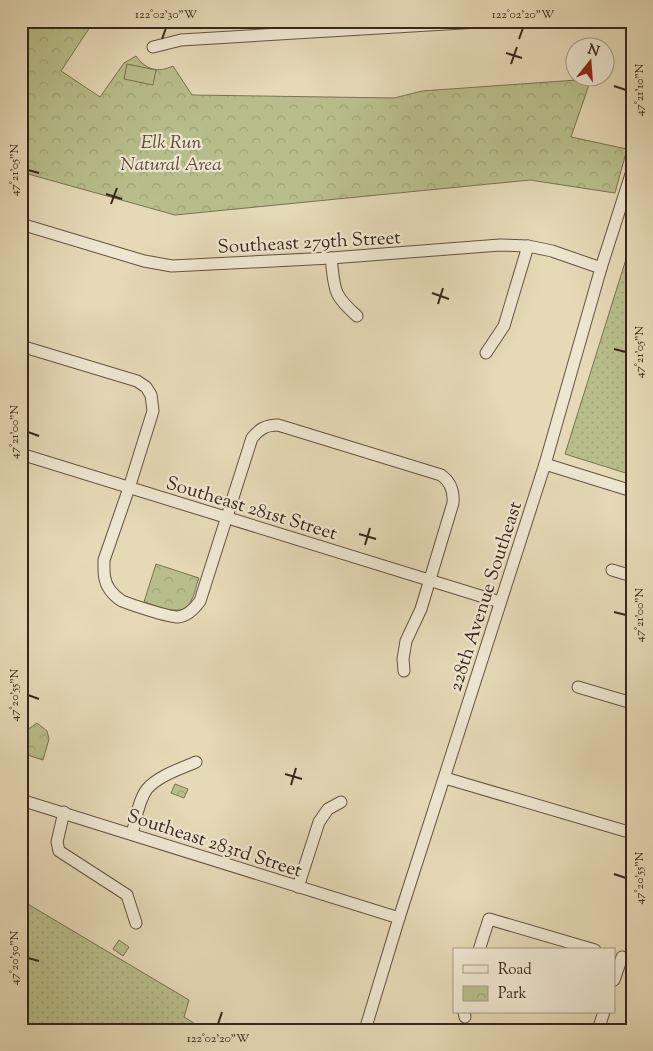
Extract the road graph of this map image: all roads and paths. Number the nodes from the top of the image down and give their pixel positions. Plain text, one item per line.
1 (496, 21) edge
2 (153, 47) dead end
3 (632, 172) edge
4 (21, 224) edge
5 (528, 246) junction
6 (331, 258) junction
7 (602, 268) junction
8 (357, 316) dead end
9 (21, 346) edge
10 (486, 353) dead end
11 (21, 454) edge
12 (545, 464) junction
13 (129, 488) junction
14 (632, 491) edge
15 (227, 518) junction
16 (612, 570) dead end
17 (632, 576) edge
18 (430, 580) junction
19 (500, 602) junction
20 (404, 671) dead end
21 (578, 686) dead end
22 (632, 703) edge
23 (196, 762) dead end
24 (444, 778) junction
25 (21, 800) edge
26 (342, 802) dead end
27 (64, 812) junction
28 (632, 833) edge
29 (132, 834) junction
30 (298, 887) junction
31 (399, 918) junction
32 (136, 923) dead end
33 (480, 948) edge
34 (588, 948) edge
35 (622, 958) edge
36 (616, 974) edge
37 (603, 1014) edge
38 (365, 1030) edge
39 (598, 1030) edge

1 - 2 street
3 - 7 street, 228th Avenue Southeast
4 - 6 street, Southeast 279th Street
5 - 6 street, Southeast 279th Street
5 - 7 street, Southeast 279th Street
5 - 10 street
6 - 8 street
7 - 12 street, 228th Avenue Southeast
9 - 13 street
11 - 13 street, Southeast 281st Street
12 - 14 street
12 - 19 street, 228th Avenue Southeast
13 - 15 street, Southeast 281st Street
13 - 15 street
15 - 18 street, Southeast 281st Street
15 - 18 street
16 - 17 street
18 - 19 street, Southeast 281st Street
18 - 20 street
19 - 24 street, 228th Avenue Southeast
21 - 22 street
23 - 29 street
24 - 28 street
24 - 31 street, 228th Avenue Southeast
25 - 27 street, Southeast 283rd Street
26 - 30 street
27 - 29 street, Southeast 283rd Street
27 - 32 street
29 - 30 street, Southeast 283rd Street
30 - 31 street, Southeast 283rd Street
31 - 38 street, 228th Avenue Southeast
33 - 34 street
35 - 36 street
37 - 39 street

